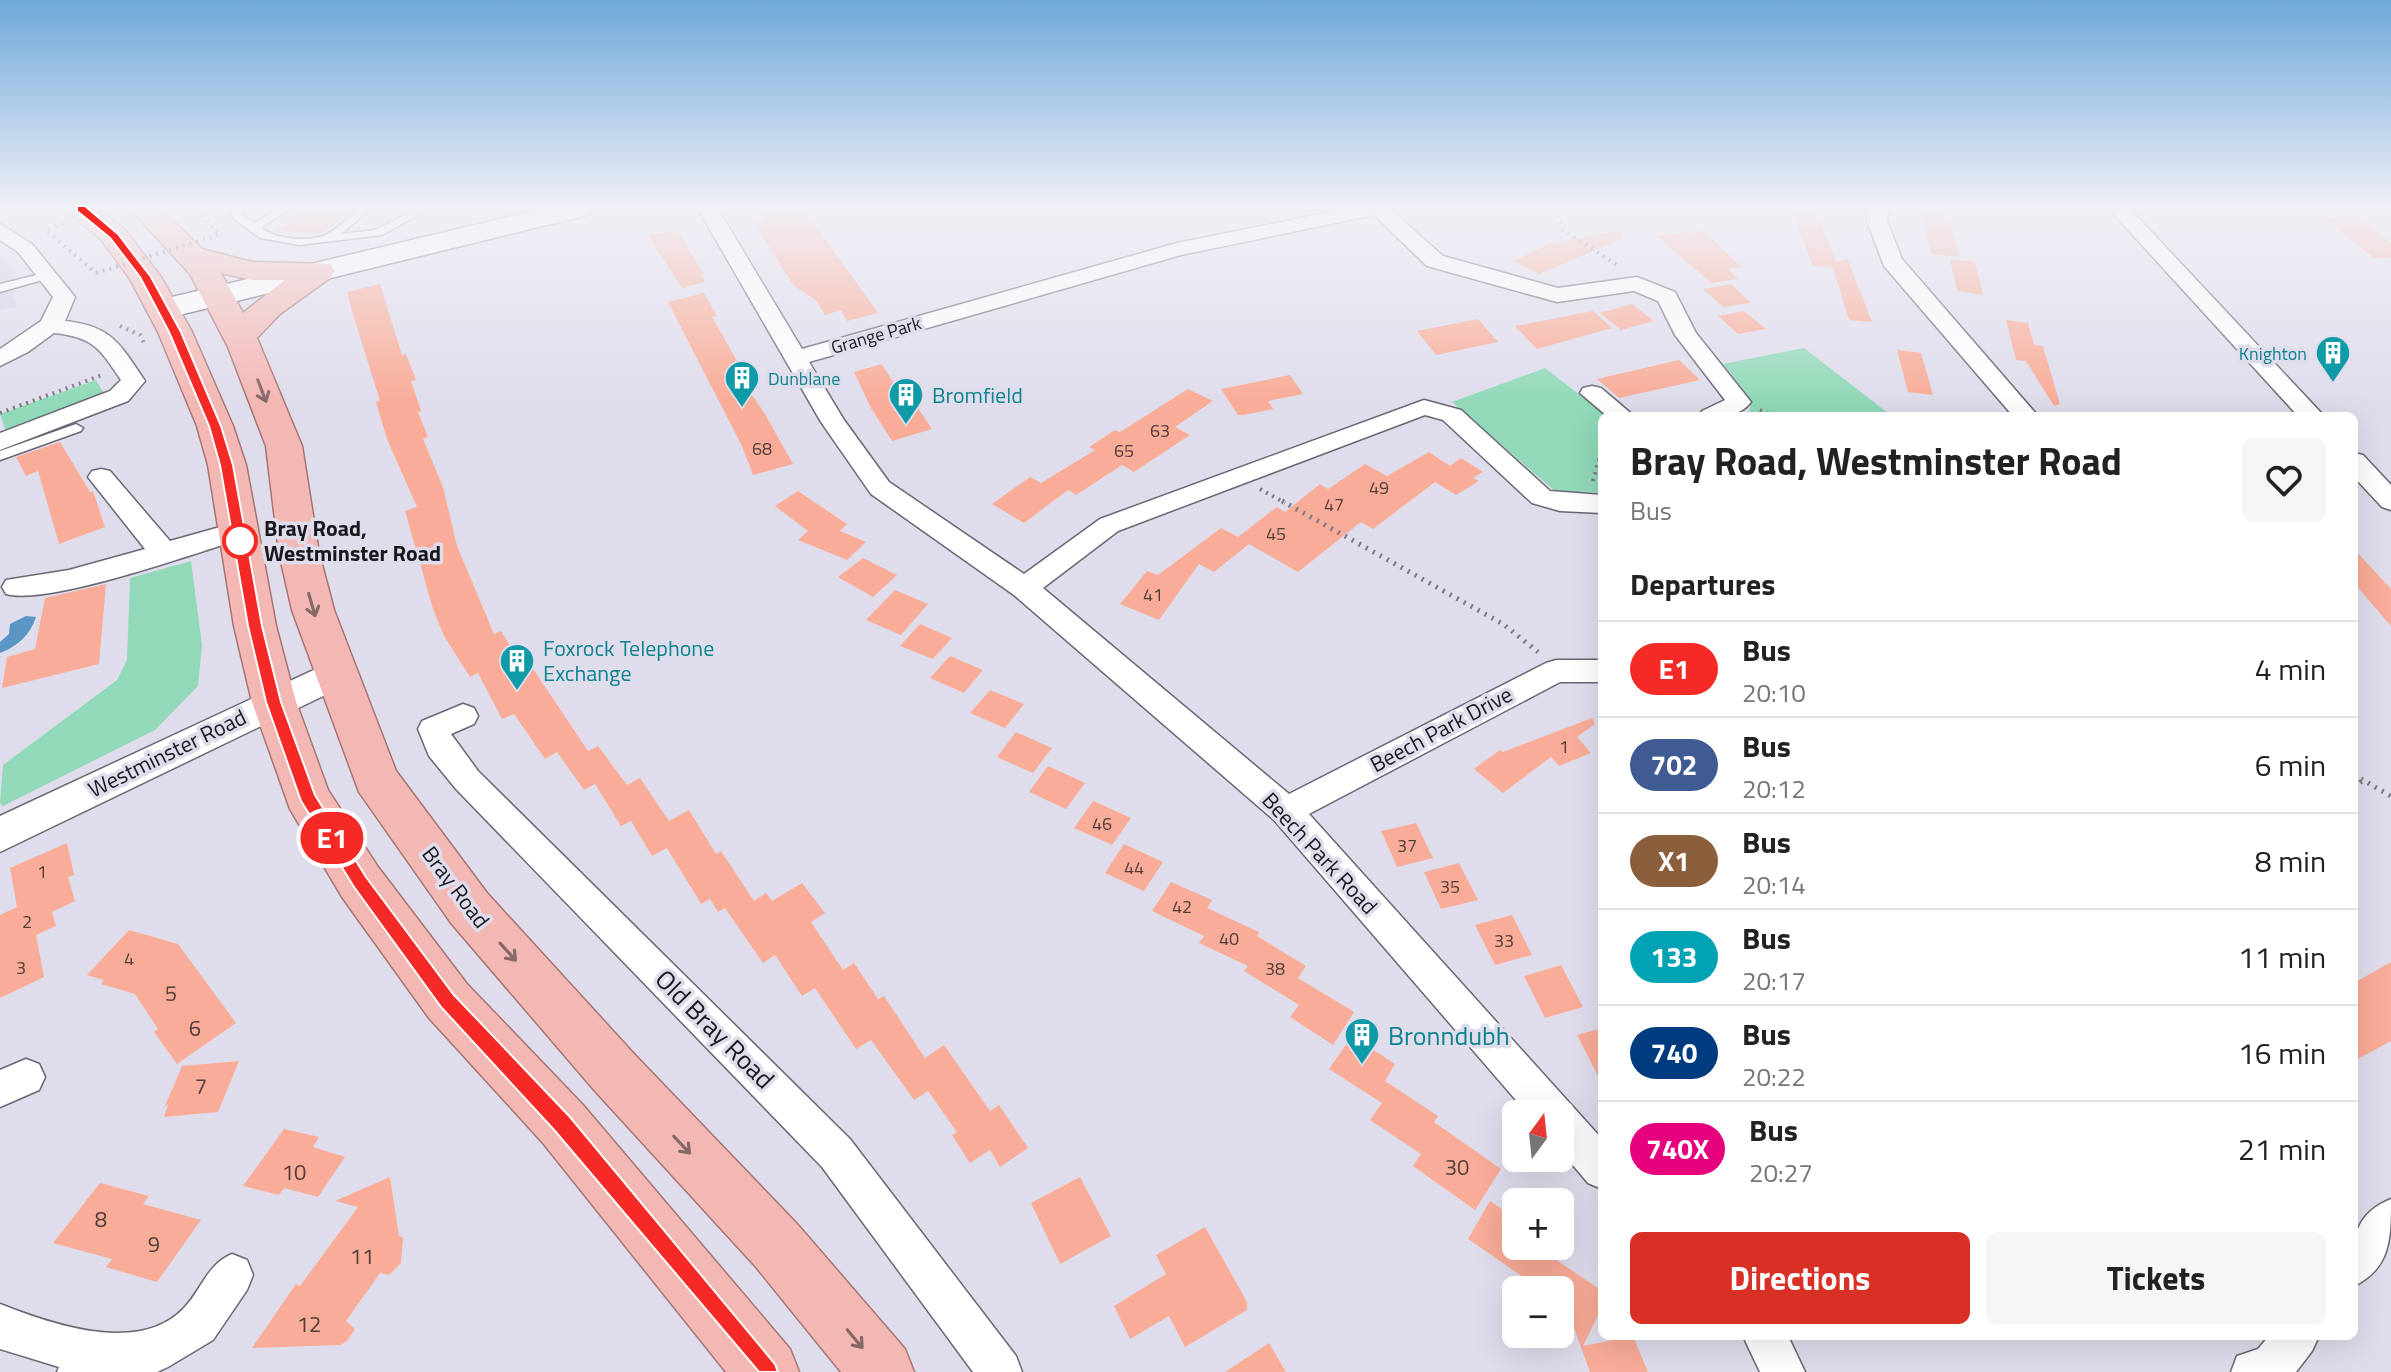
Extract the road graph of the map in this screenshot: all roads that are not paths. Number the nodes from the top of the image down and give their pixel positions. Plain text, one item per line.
1 (142, 273) edge
2 (205, 273) edge
3 (311, 273) edge
4 (316, 273) edge
5 (746, 273) edge
6 (1093, 273) edge
7 (1478, 273) edge
8 (1902, 273) edge
9 (2179, 273) edge
10 (49, 275) joint
11 (0, 288) edge
12 (219, 295) junction
13 (167, 318) junction
14 (50, 326) junction
15 (240, 336) junction
16 (797, 358) junction
17 (0, 359) edge
18 (1592, 393) dead end
19 (1617, 412) edge
20 (1719, 412) edge
21 (2023, 412) edge
22 (2308, 412) edge
23 (76, 428) dead end
24 (0, 442) edge
25 (0, 456) edge
26 (2358, 465) edge
27 (101, 477) dead end
28 (1596, 498) edge
29 (2391, 501) edge
30 (238, 531) junction
31 (160, 554) junction
32 (3, 581) edge
33 (1024, 588) junction
34 (1598, 671) edge
35 (335, 674) junction
36 (274, 702) junction
37 (463, 716) dead end
38 (1286, 811) junction
39 (0, 835) edge
40 (1541, 1100) edge
41 (1574, 1137) edge
42 (1598, 1164) edge
43 (2391, 1219) edge
44 (2358, 1260) edge
45 (232, 1275) dead end
46 (0, 1325) edge
47 (1767, 1340) edge
48 (2293, 1340) edge
49 (84, 1363) edge
50 (2265, 1371) edge
51 (767, 1372) edge
52 (882, 1372) edge
53 (1000, 1372) edge
54 (1783, 1372) edge

1 - 13 highway
2 - 12 highway, Bray Road
3 - 12 main road
4 - 15 highway
5 - 16 street, Beech Park Road
6 - 16 street, Grange Park
7 - 20 street, Grange Park
8 - 21 street
9 - 22 street
10 - 11 lane
10 - 14 street
12 - 13 main road
12 - 15 highway, Bray Road
13 - 30 highway
14 - 17 street
14 - 24 street
15 -> 35 highway, Bray Road
16 - 33 street, Beech Park Road
18 - 19 street
23 - 25 lane
26 - 29 street
27 - 31 street
28 - 33 street
30 - 31 street
30 - 36 highway
31 - 32 street
33 - 38 street, Beech Park Road
34 - 38 street, Beech Park Drive
35 - 36 street, Westminster Road
35 -> 52 highway, Bray Road
36 - 39 street, Westminster Road
36 - 51 highway
37 - 53 street, Old Bray Road
38 - 40 street, Beech Park Road
41 - 42 street
43 - 44 street
45 - 49 street
46 - 49 street
47 - 54 street
48 - 50 street

